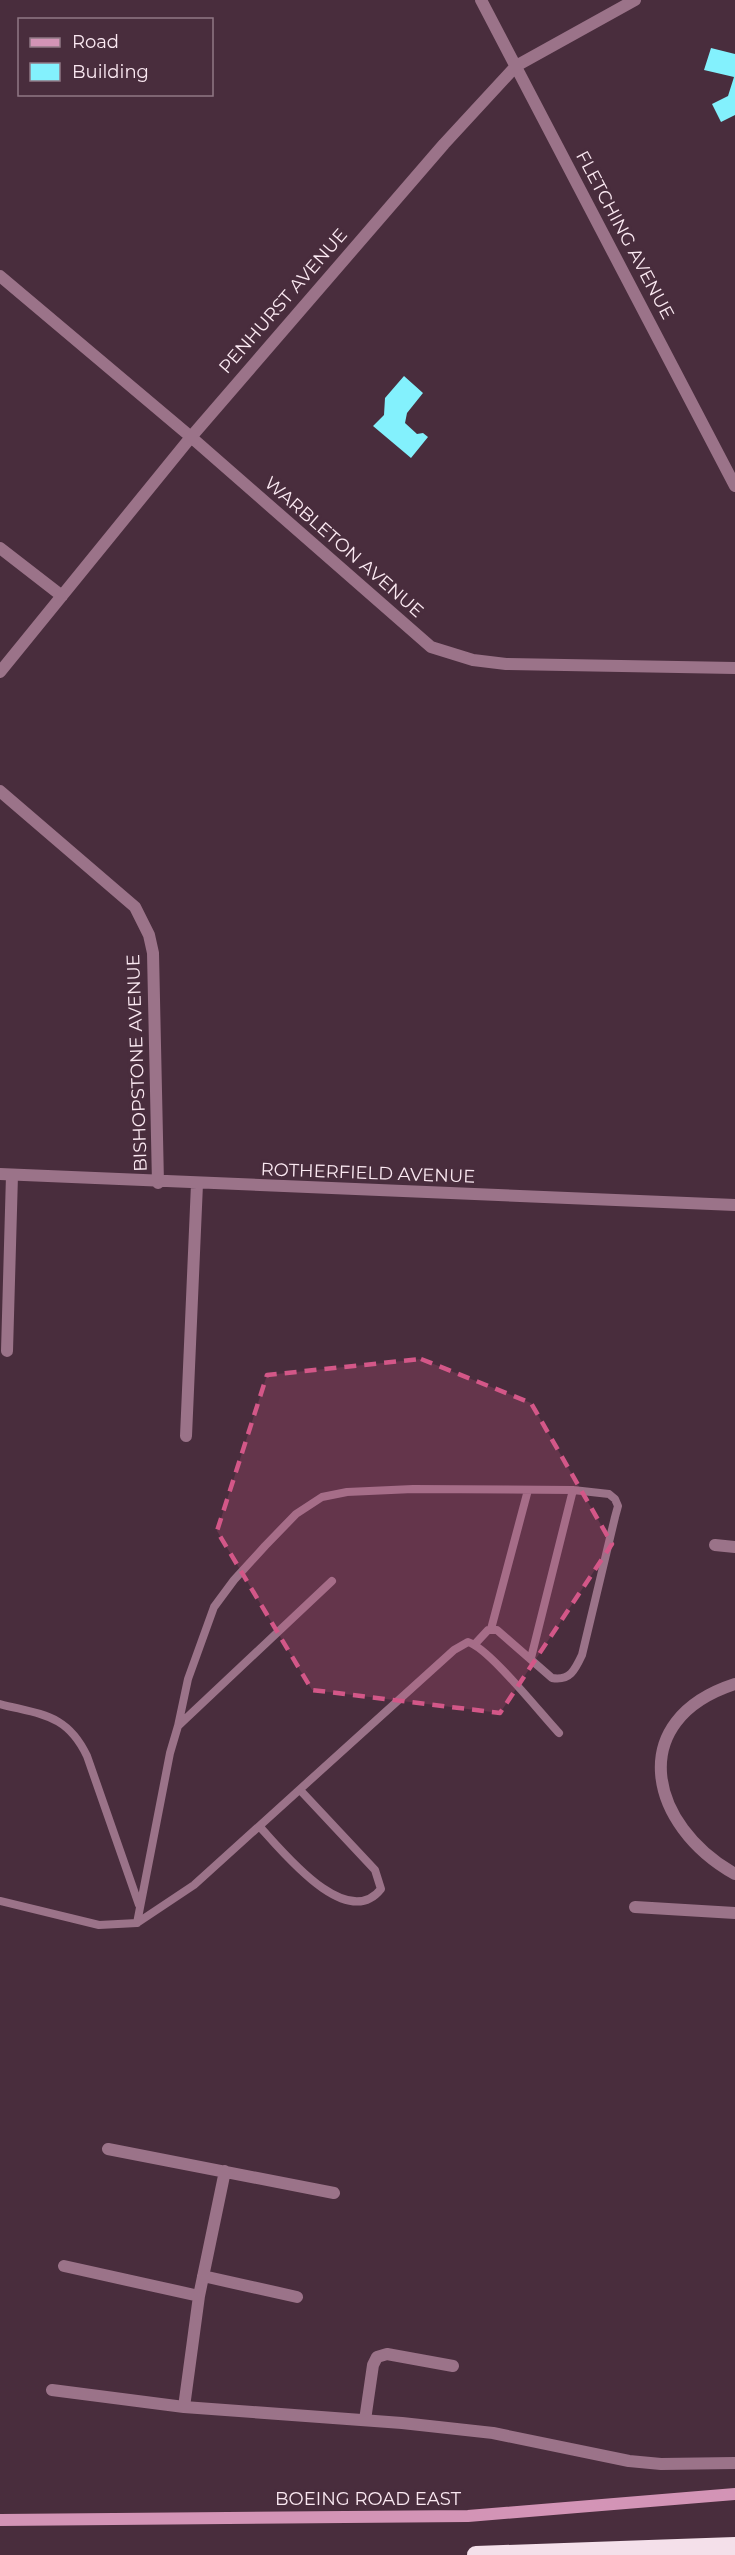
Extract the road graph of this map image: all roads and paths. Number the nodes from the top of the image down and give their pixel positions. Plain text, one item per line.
1 (481, 0) edge
2 (635, 0) edge
3 (516, 66) junction
4 (0, 276) edge
5 (191, 437) junction
6 (735, 486) edge
7 (0, 548) edge
8 (62, 596) junction
9 (735, 668) edge
10 (0, 672) edge
11 (0, 791) edge
12 (6, 1175) edge
13 (158, 1183) junction
14 (197, 1184) junction
15 (735, 1205) edge
16 (7, 1351) dead end
17 (186, 1436) dead end
18 (528, 1490) junction
19 (573, 1490) junction
20 (714, 1545) dead end
21 (735, 1547) edge
22 (332, 1581) dead end
23 (491, 1629) junction
24 (475, 1644) junction
25 (531, 1658) junction
26 (735, 1684) edge
27 (0, 1704) edge
28 (178, 1726) junction
29 (558, 1733) dead end
30 (300, 1791) junction
31 (260, 1827) junction
32 (735, 1875) edge
33 (0, 1901) edge
34 (139, 1905) junction
35 (634, 1907) dead end
36 (735, 1913) edge
37 (137, 1923) junction
38 (108, 2149) dead end
39 (225, 2172) junction
40 (334, 2193) dead end
41 (64, 2266) dead end
42 (203, 2276) junction
43 (199, 2296) junction
44 (297, 2296) dead end
45 (453, 2366) dead end
46 (52, 2390) dead end
47 (184, 2407) junction
48 (365, 2420) junction
49 (735, 2463) edge
50 (735, 2494) edge
51 (0, 2520) edge
52 (735, 2546) edge
53 (476, 2555) edge

1 - 3 street, FLETCHING AVENUE
2 - 3 street, PENHURST AVENUE
3 - 5 street, PENHURST AVENUE
3 - 6 street, FLETCHING AVENUE
4 - 5 street, WARBLETON AVENUE
5 - 8 street, PENHURST AVENUE
5 - 9 street, WARBLETON AVENUE
7 - 8 street
8 - 10 street, PENHURST AVENUE
11 - 13 street, BISHOPSTONE AVENUE
12 - 13 street, ROTHERFIELD AVENUE
12 - 16 street
13 - 14 street, ROTHERFIELD AVENUE
14 - 15 street, ROTHERFIELD AVENUE
14 - 17 street
18 - 19 lane
18 - 23 lane
18 - 28 lane
19 - 25 lane
19 - 25 lane
20 - 21 street
22 - 28 lane
23 - 24 lane
23 - 25 lane
24 - 29 lane
24 - 30 lane
26 - 32 street
27 - 34 lane
28 - 34 lane
30 - 31 lane
30 - 31 lane
31 - 37 lane
33 - 37 lane
34 - 37 lane
35 - 36 street
38 - 39 street
39 - 40 street
39 - 42 street
41 - 43 street
42 - 43 street
42 - 44 street
43 - 47 street
45 - 48 street
46 - 47 street
47 - 48 street
48 - 49 street
50 - 51 main road, BOEING ROAD EAST
52 - 53 highway

